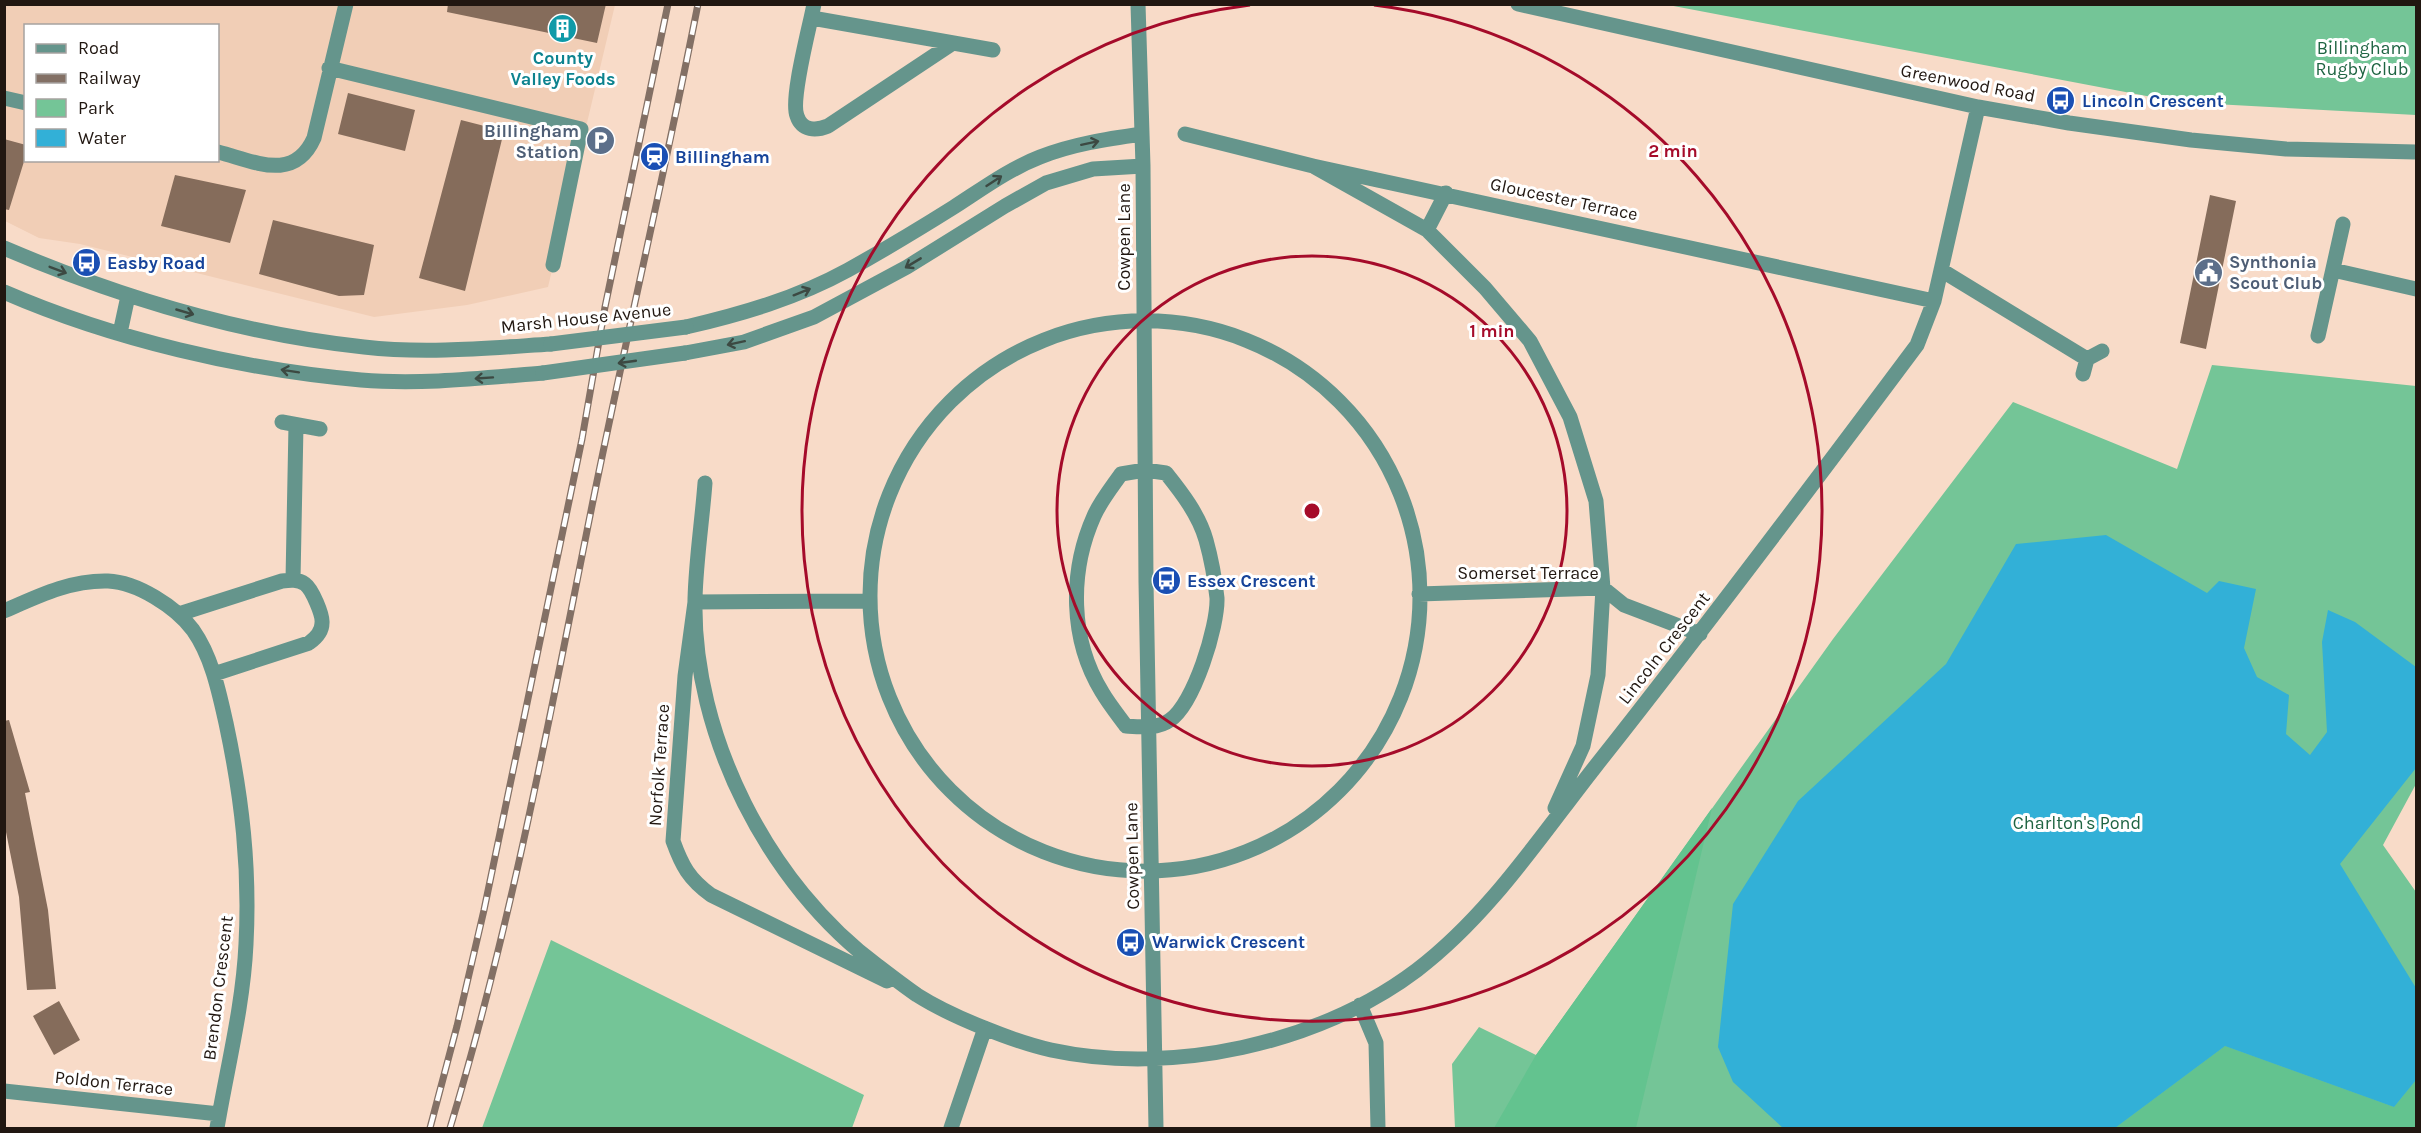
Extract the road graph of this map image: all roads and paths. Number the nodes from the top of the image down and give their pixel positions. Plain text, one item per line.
1 (346, 4) edge
2 (1138, 4) edge
3 (1518, 4) edge
4 (813, 11) edge
5 (953, 43) junction
6 (993, 50) dead end
7 (330, 68) junction
8 (4, 98) edge
9 (24, 103) edge
10 (1978, 106) junction
11 (1142, 134) junction
12 (1185, 134) dead end
13 (219, 152) edge
14 (2416, 152) edge
15 (1143, 166) junction
16 (1313, 166) junction
17 (1446, 193) junction
18 (2343, 224) dead end
19 (1427, 230) junction
20 (4, 248) edge
21 (553, 265) dead end
22 (1941, 270) junction
23 (2333, 270) junction
24 (2416, 289) edge
25 (4, 292) edge
26 (128, 296) junction
27 (1935, 301) junction
28 (1143, 320) junction
29 (120, 333) junction
30 (2318, 336) dead end
31 (2102, 351) dead end
32 (320, 429) dead end
33 (1145, 470) junction
34 (705, 483) dead end
35 (293, 580) junction
36 (1603, 588) junction
37 (1419, 594) junction
38 (868, 601) junction
39 (695, 602) junction
40 (4, 611) edge
41 (179, 614) junction
42 (1700, 634) junction
43 (214, 674) junction
44 (1150, 727) junction
45 (1545, 830) junction
46 (1152, 870) junction
47 (920, 997) junction
48 (1360, 1005) junction
49 (985, 1028) junction
50 (1155, 1059) junction
51 (4, 1092) edge
52 (218, 1121) edge
53 (951, 1128) edge
54 (1156, 1128) edge
55 (1378, 1128) edge

1 - 7 street
2 - 11 street, Cowpen Lane
3 - 10 street, Greenwood Road
4 - 5 street
4 - 5 street
5 - 6 street
7 - 13 street
7 - 21 street
8 - 9 street
10 - 14 street, Greenwood Road
10 - 22 street, Lincoln Crescent
11 - 15 street, Cowpen Lane
26 -> 11 street, Marsh House Avenue, bridge
12 - 16 street, Gloucester Terrace
15 - 28 street, Cowpen Lane
15 -> 29 street, bridge
16 - 17 street, Gloucester Terrace
16 - 19 street
17 - 19 street
17 - 27 street, Gloucester Terrace
18 - 23 street
19 - 36 street
20 -> 26 street, Marsh House Avenue
22 - 27 street, Lincoln Crescent
22 - 31 street
23 - 24 street
23 - 30 street
25 - 29 street
26 - 29 street
27 - 42 street, Lincoln Crescent
28 - 33 street, Cowpen Lane
28 - 37 street
28 - 38 street
32 - 35 street
33 - 44 street, Cowpen Lane
33 - 44 street
33 - 44 street
34 - 39 street
35 - 41 street
35 - 43 street
36 - 37 street, Somerset Terrace
36 - 42 street, Somerset Terrace
36 - 45 street
37 - 46 street
38 - 39 street
38 - 46 street
39 - 47 street
39 - 47 street, Norfolk Terrace
40 - 41 street, Brendon Crescent
41 - 43 street, Brendon Crescent
42 - 45 street, Lincoln Crescent
43 - 52 street, Brendon Crescent
44 - 46 street, Cowpen Lane
45 - 48 street, Lincoln Crescent
46 - 50 street, Cowpen Lane
47 - 49 street
48 - 50 street, Lincoln Crescent
48 - 55 street
49 - 50 street
49 - 53 street
50 - 54 street, Cowpen Lane
51 - 52 street, Poldon Terrace

